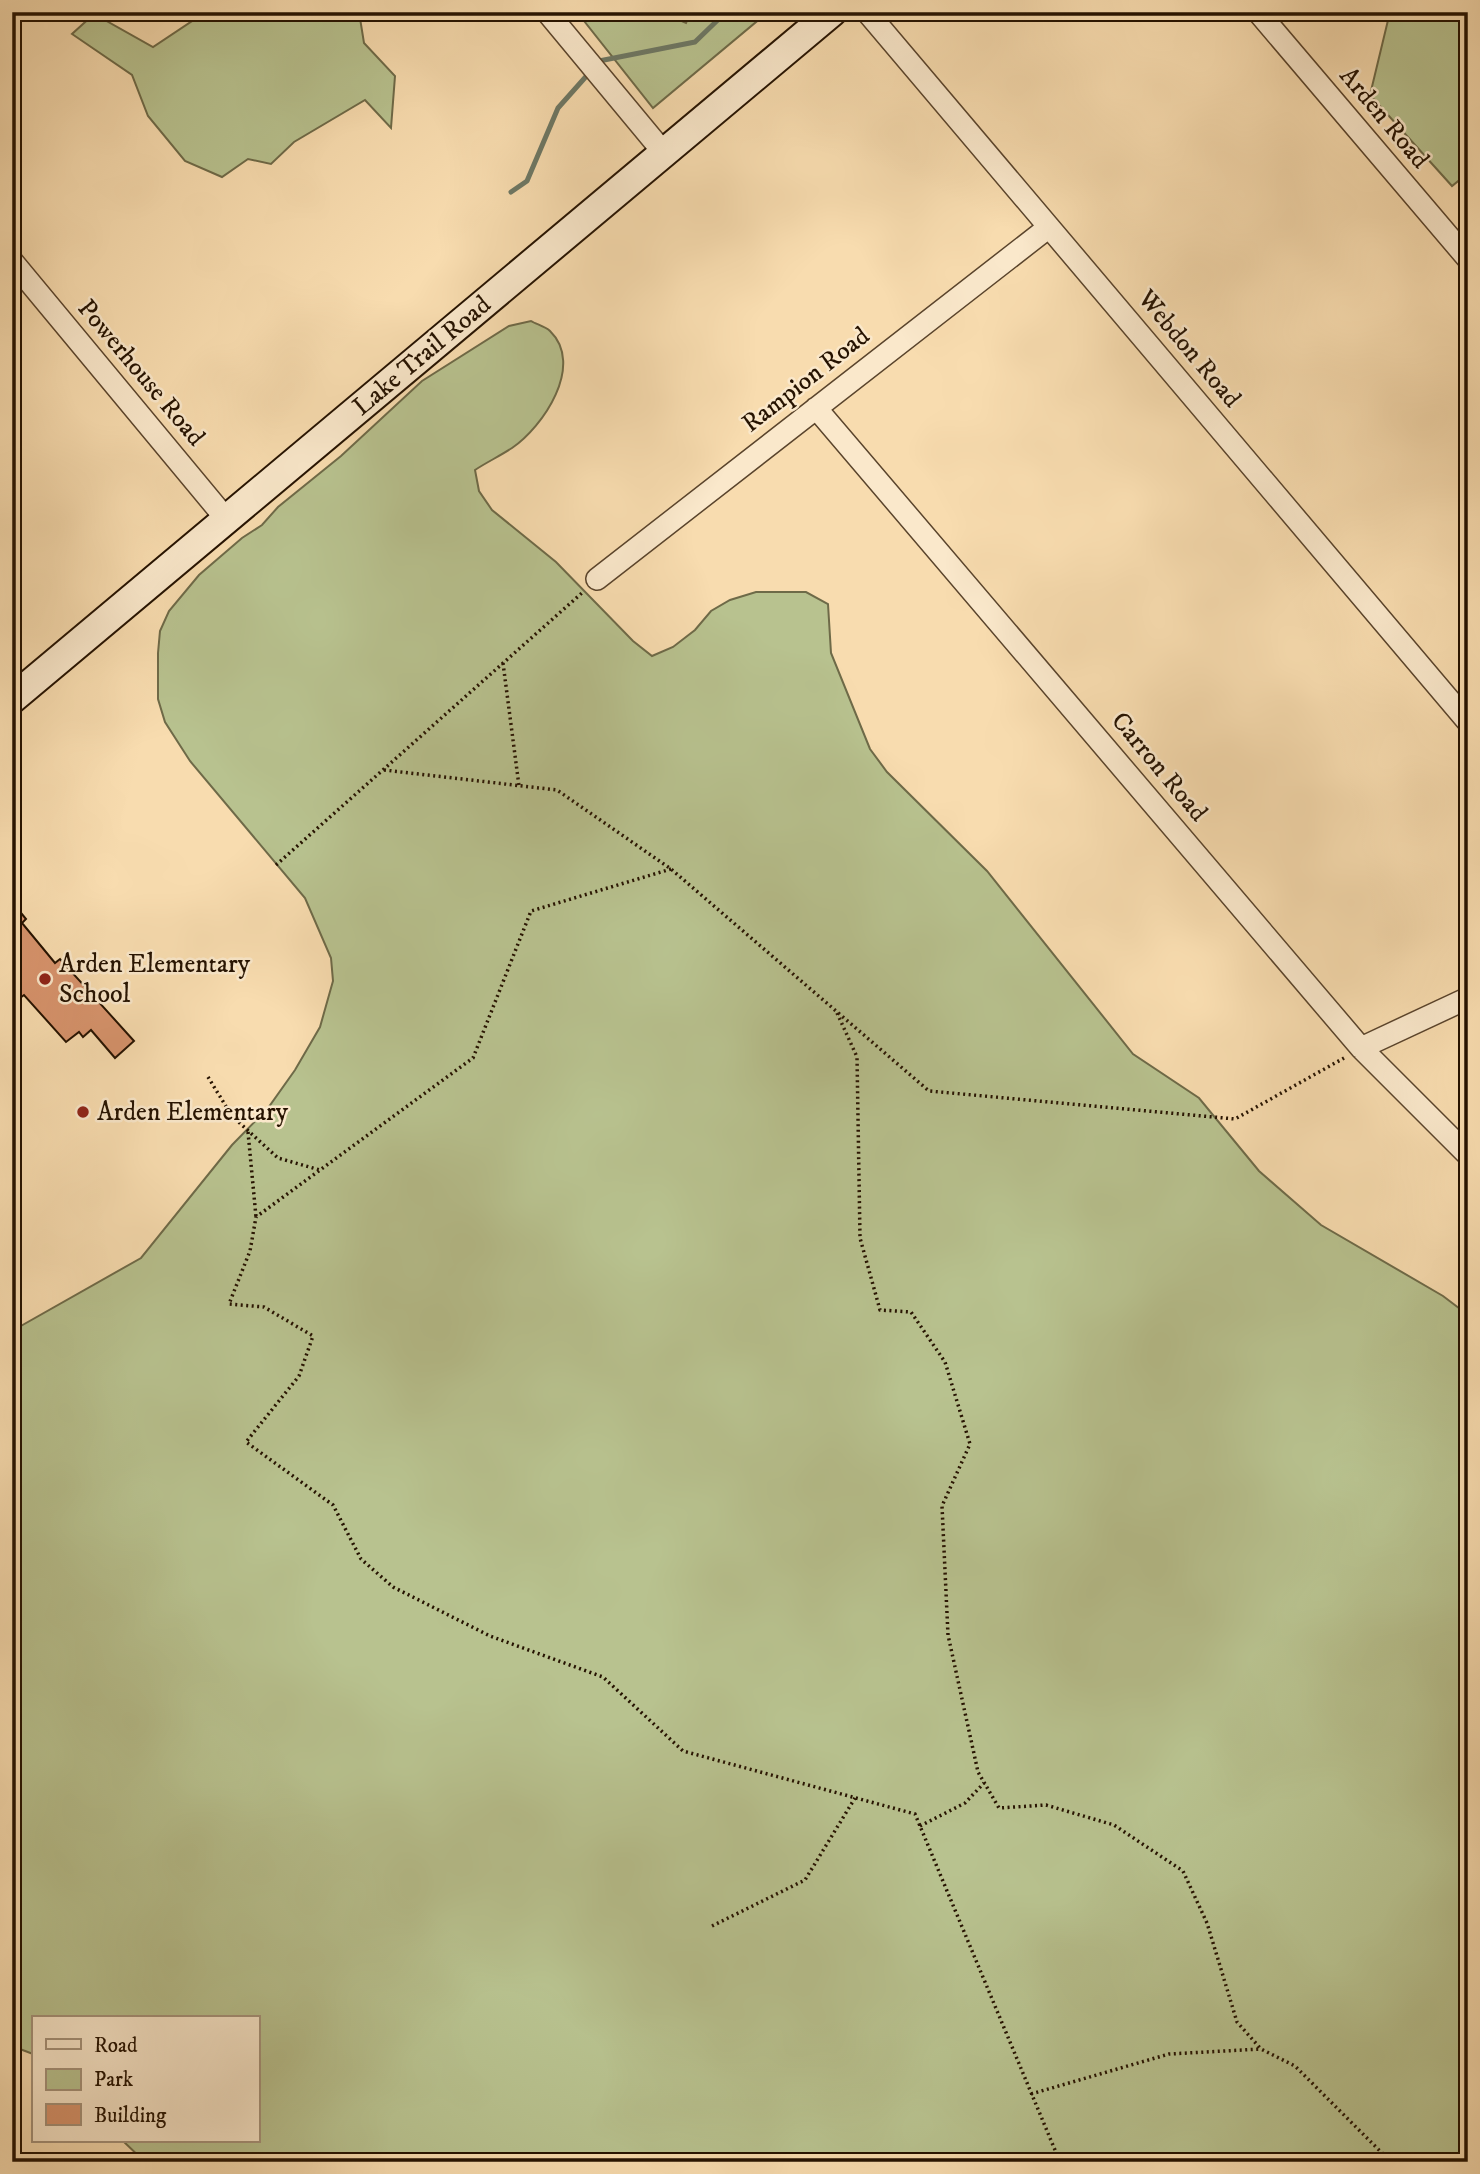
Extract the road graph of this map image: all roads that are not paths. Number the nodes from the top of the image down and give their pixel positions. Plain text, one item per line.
1 (547, 12) edge
2 (832, 12) edge
3 (867, 12) edge
4 (1258, 12) edge
5 (664, 153) junction
6 (1049, 227) junction
7 (1468, 259) edge
8 (12, 261) edge
9 (816, 408) junction
10 (227, 520) junction
11 (597, 579) road end
12 (12, 699) edge
13 (1468, 722) edge
14 (1468, 998) edge
15 (1362, 1048) junction
16 (1468, 1155) edge

1 - 5 street
2 - 5 street, Lake Trail Road
3 - 6 street, Webdon Road
4 - 7 street, Arden Road
5 - 10 street, Lake Trail Road
6 - 9 street, Rampion Road
6 - 13 street, Webdon Road
8 - 10 street, Powerhouse Road
9 - 11 street, Rampion Road
9 - 15 street, Carron Road
10 - 12 street, Lake Trail Road
14 - 15 street
15 - 16 street, Carron Road

